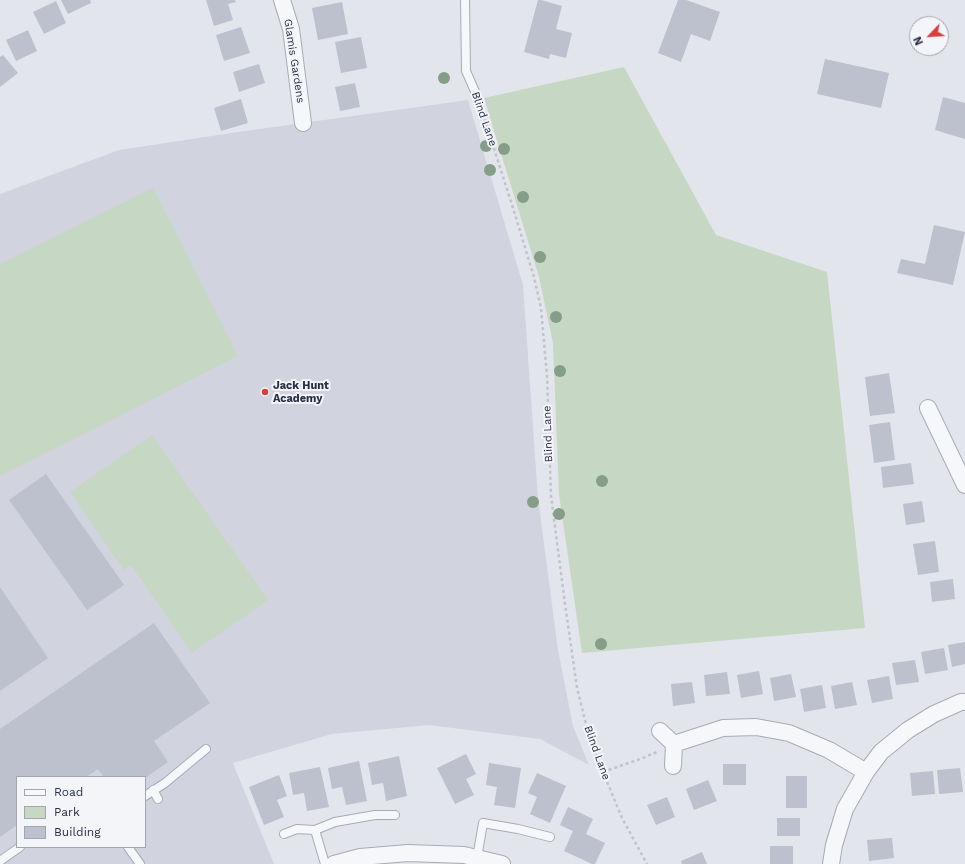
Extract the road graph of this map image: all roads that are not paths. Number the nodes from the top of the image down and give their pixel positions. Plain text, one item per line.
1 (282, 0) edge
2 (465, 0) edge
3 (477, 96) road end
4 (303, 123) dead end
5 (928, 408) dead end
6 (965, 485) edge
7 (965, 702) edge
8 (660, 731) dead end
9 (668, 746) junction
10 (206, 749) dead end
11 (673, 766) dead end
12 (866, 772) junction
13 (153, 790) junction
14 (146, 795) edge
15 (158, 799) dead end
16 (395, 815) dead end
17 (315, 830) junction
18 (284, 834) dead end
19 (550, 837) dead end
20 (19, 848) edge
21 (129, 848) edge
22 (477, 858) junction
23 (0, 861) edge
24 (140, 864) edge
25 (325, 864) edge
26 (334, 864) edge
27 (502, 864) edge
28 (831, 864) edge

1 - 4 street, Glamis Gardens
2 - 3 lane, Blind Lane
5 - 6 street
7 - 12 street
8 - 9 street
9 - 11 street
9 - 12 street
10 - 13 lane
12 - 28 street
13 - 14 lane
13 - 15 lane
16 - 17 lane
17 - 18 lane
17 - 25 lane
19 - 22 lane
20 - 23 lane
21 - 24 lane
22 - 26 street
22 - 27 street

